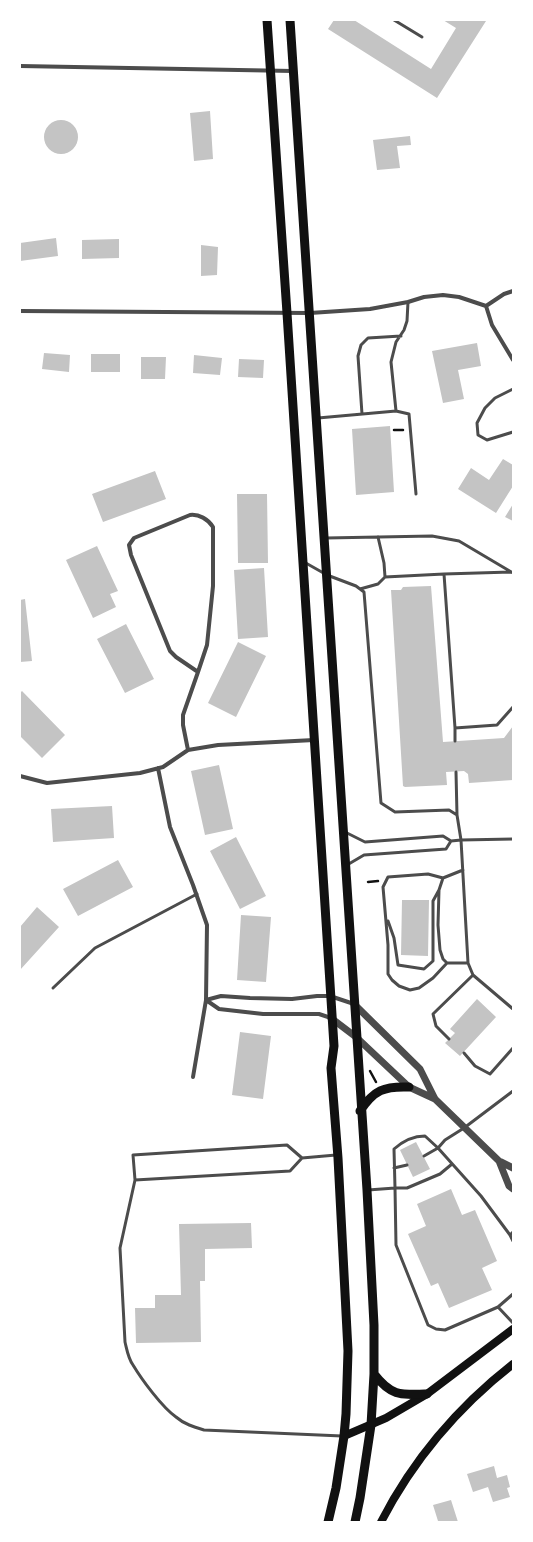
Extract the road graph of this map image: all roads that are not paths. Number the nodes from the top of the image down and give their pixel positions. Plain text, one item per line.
1 (266, 20) edge
2 (290, 20) edge
3 (394, 20) edge
4 (422, 37) dead end
5 (20, 66) edge
6 (270, 70) junction
7 (293, 71) junction
8 (513, 291) edge
9 (408, 302) junction
10 (486, 306) junction
11 (20, 311) edge
12 (287, 313) junction
13 (310, 313) junction
14 (400, 336) junction
15 (513, 360) edge
16 (513, 389) edge
17 (396, 411) junction
18 (362, 414) junction
19 (316, 418) junction
20 (513, 432) edge
21 (416, 494) dead end
22 (378, 537) junction
23 (324, 538) junction
24 (302, 561) junction
25 (512, 572) edge
26 (444, 574) junction
27 (326, 575) junction
28 (385, 578) junction
29 (360, 589) junction
30 (198, 672) junction
31 (513, 707) edge
32 (455, 728) junction
33 (314, 740) junction
34 (455, 741) dead end
35 (188, 750) junction
36 (158, 768) junction
37 (456, 772) dead end
38 (20, 776) edge
39 (457, 815) junction
40 (343, 831) junction
41 (513, 839) edge
42 (461, 840) junction
43 (451, 841) junction
44 (345, 866) junction
45 (463, 870) junction
46 (443, 878) junction
47 (439, 890) junction
48 (197, 894) junction
49 (386, 915) junction
50 (447, 963) junction
51 (468, 963) junction
52 (473, 975) junction
53 (53, 988) dead end
54 (330, 996) junction
55 (206, 1000) junction
56 (354, 1004) junction
57 (513, 1008) edge
58 (331, 1018) junction
59 (356, 1037) junction
60 (449, 1039) dead end
61 (513, 1048) edge
62 (464, 1054) dead end
63 (194, 1078) dead end
64 (409, 1087) junction
65 (513, 1091) edge
66 (435, 1099) junction
67 (360, 1111) junction
68 (464, 1128) junction
69 (438, 1148) junction
70 (338, 1155) junction
71 (424, 1156) dead end
72 (302, 1158) junction
73 (499, 1161) junction
74 (452, 1164) junction
75 (407, 1165) dead end
76 (394, 1168) junction
77 (513, 1168) edge
78 (135, 1180) junction
79 (395, 1188) junction
80 (513, 1189) edge
81 (366, 1190) junction
82 (513, 1232) edge
83 (510, 1235) junction
84 (513, 1241) edge
85 (513, 1294) edge
86 (498, 1307) junction
87 (513, 1323) edge
88 (513, 1329) edge
89 (513, 1364) edge
90 (374, 1374) junction
91 (427, 1394) junction
92 (371, 1425) junction
93 (344, 1436) junction
94 (328, 1522) edge
95 (355, 1522) edge
96 (381, 1522) edge

1 - 6 main road
2 - 7 main road
3 - 4 lane
5 - 6 street
6 - 7 street
6 - 12 main road
7 - 13 main road
8 - 10 street
9 - 10 street
9 - 13 street
9 - 14 lane
10 - 15 street
11 - 12 street
12 - 13 street
12 - 24 main road
13 - 19 main road
14 - 17 lane
14 - 18 lane
16 - 20 lane
17 - 18 lane
17 - 21 lane
18 - 19 lane
19 - 23 main road
22 - 23 lane
22 - 25 lane
22 - 28 lane
23 - 27 main road
24 - 27 lane
24 - 33 main road
25 - 26 lane
26 - 28 lane
26 - 32 lane
27 - 29 lane
27 - 40 main road
28 - 29 lane
29 - 39 lane
30 - 30 street
30 - 35 street
31 - 32 lane
32 - 34 lane
33 - 35 street
33 - 54 main road
35 - 36 street
36 - 38 street
36 - 48 street
37 - 39 lane
39 - 42 lane
40 - 43 lane
40 - 44 main road
41 - 42 lane
42 - 43 lane
42 - 45 lane
43 - 44 lane
44 - 56 main road
45 - 46 lane
45 - 51 lane
46 - 47 lane
46 - 49 lane
47 - 49 lane
47 - 50 lane
48 - 53 lane
48 - 55 street
49 - 50 lane
50 - 51 lane
51 - 52 lane
52 - 57 lane
52 - 60 lane
54 - 55 street
54 - 56 street
54 - 58 main road
55 - 58 street
55 - 63 street
56 - 59 main road
56 - 66 street
58 - 59 street
58 - 70 main road
59 - 64 street
59 - 67 main road
61 - 62 lane
64 - 66 street
64 - 67 main road
65 - 68 lane
66 - 68 street
67 - 81 main road
68 - 69 lane
68 - 73 street
69 - 71 lane
69 - 74 lane
69 - 76 lane
70 - 72 lane
70 - 93 main road
72 - 78 lane
72 - 78 lane
73 - 77 street
73 - 80 street
74 - 79 lane
74 - 83 lane
75 - 76 lane
76 - 79 lane
78 - 93 lane
79 - 81 lane
79 - 86 lane
81 - 90 main road
82 - 83 lane
83 - 84 lane
85 - 86 lane
86 - 87 lane
88 - 91 main road
89 - 96 main road
90 - 91 main road
90 - 92 main road
91 - 92 main road
92 - 93 main road
92 - 95 main road
93 - 94 main road

